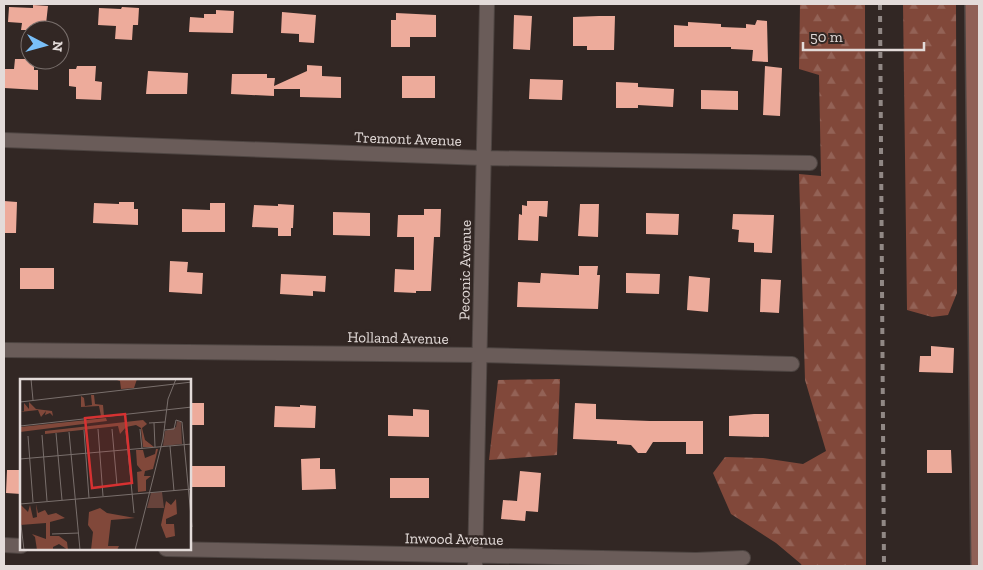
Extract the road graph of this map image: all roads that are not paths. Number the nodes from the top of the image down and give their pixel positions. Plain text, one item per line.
1 (487, 4) edge
2 (973, 4) edge
3 (4, 140) edge
4 (484, 158) junction
5 (810, 163) dead end
6 (4, 350) edge
7 (480, 355) junction
8 (792, 364) dead end
9 (4, 545) edge
10 (20, 546) edge
11 (191, 550) edge
12 (742, 558) dead end
13 (475, 561) edge
14 (979, 566) edge

1 - 4 street, Peconic Avenue
2 - 14 street
3 - 4 street, Tremont Avenue
4 - 5 street, Tremont Avenue
4 - 7 street, Peconic Avenue
6 - 7 street, Holland Avenue
7 - 8 street, Holland Avenue
7 - 13 street, Peconic Avenue
9 - 10 street
11 - 13 street, Inwood Avenue
12 - 13 street, Inwood Avenue

